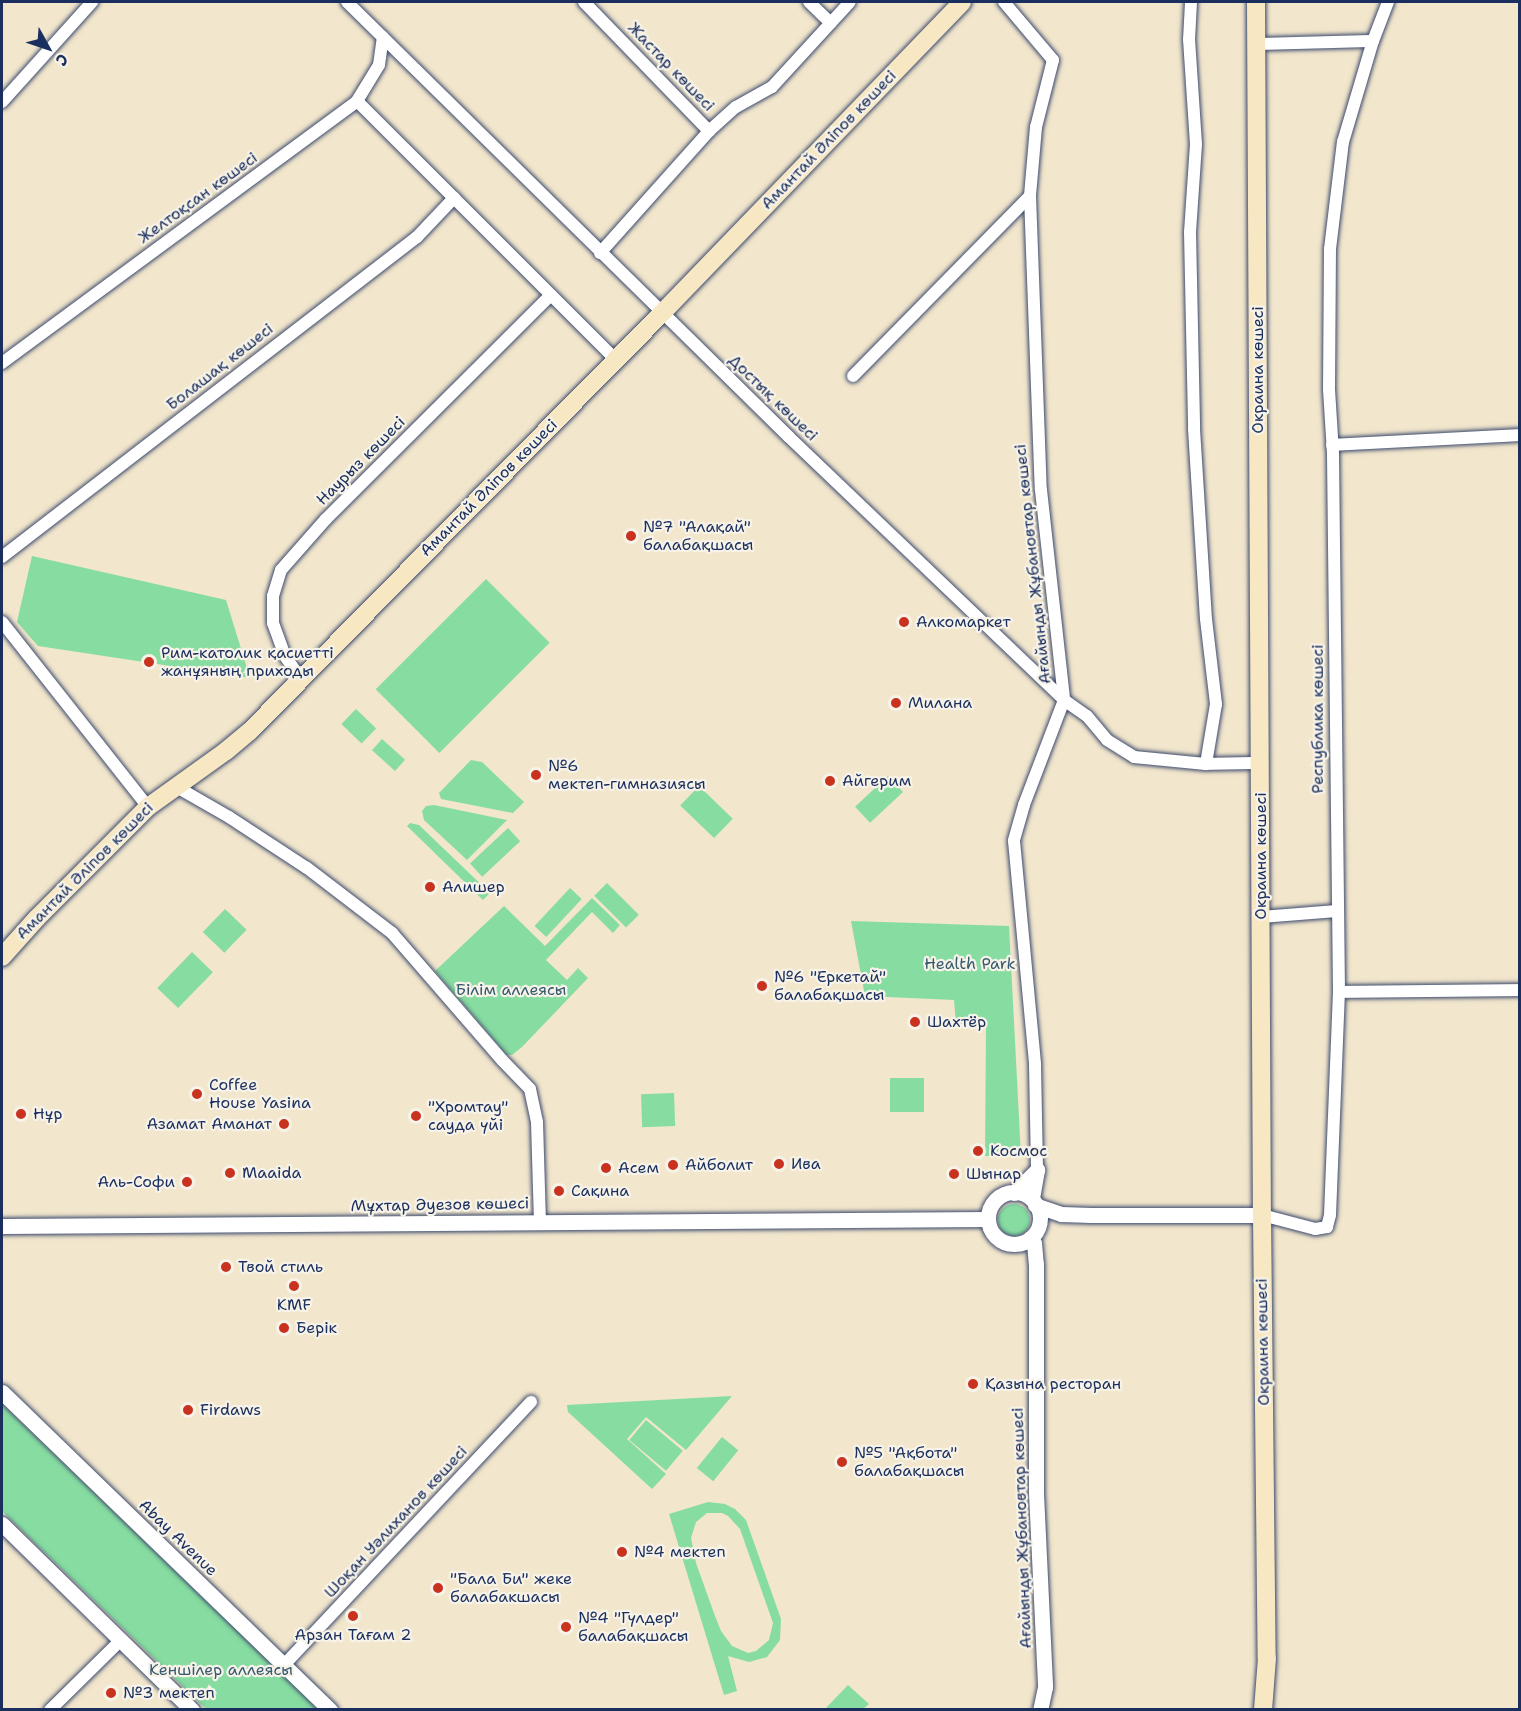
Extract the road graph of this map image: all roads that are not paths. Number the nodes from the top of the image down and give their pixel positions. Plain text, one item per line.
1 (92, 2) edge
2 (347, 2) edge
3 (584, 2) edge
4 (809, 2) edge
5 (850, 2) edge
6 (962, 2) edge
7 (1004, 2) edge
8 (1191, 2) edge
9 (1256, 2) edge
10 (1388, 2) edge
11 (831, 23) junction
12 (382, 37) junction
13 (1373, 42) junction
14 (1257, 44) junction
15 (357, 100) junction
16 (2, 102) edge
17 (709, 131) junction
18 (1030, 196) junction
19 (454, 198) junction
20 (600, 253) junction
21 (551, 295) junction
22 (662, 313) junction
23 (616, 360) junction
24 (2, 363) edge
25 (853, 376) dead end
26 (1520, 435) edge
27 (1332, 445) junction
28 (2, 557) edge
29 (2, 622) edge
30 (300, 680) junction
31 (1064, 700) junction
32 (1260, 763) junction
33 (1206, 764) junction
34 (175, 786) junction
35 (148, 807) junction
36 (1337, 911) junction
37 (1261, 917) junction
38 (2, 957) edge
39 (1520, 990) edge
40 (1339, 992) junction
41 (1037, 1170) junction
42 (1014, 1193) junction
43 (1033, 1202) junction
44 (1061, 1214) junction
45 (1262, 1215) junction
46 (988, 1219) junction
47 (540, 1221) junction
48 (1039, 1222) junction
49 (2, 1226) edge
50 (1030, 1238) junction
51 (2, 1392) edge
52 (531, 1402) dead end
53 (2, 1524) edge
54 (121, 1640) junction
55 (284, 1665) junction
56 (50, 1710) edge
57 (192, 1710) edge
58 (330, 1710) edge
59 (1040, 1710) edge
60 (1263, 1710) edge

1 - 16 street
2 - 12 street, Достық көшесі
3 - 17 street, Жастар көшесі
4 - 11 street
5 - 11 street
6 - 22 main road, Амантай Әліпов көшесі
7 - 18 street, Ағайынды Жұбановтар көшесі
8 - 33 street
9 - 14 main road, Окраина көшесі
10 - 13 street, Республика көшесі
11 - 17 street
12 - 15 street, Желтоқсан көшесі
12 - 20 street, Достық көшесі
13 - 14 street
13 - 27 street, Республика көшесі
14 - 32 main road, Окраина көшесі
15 - 19 street
15 - 24 street, Желтоқсан көшесі
17 - 20 street
18 - 25 street
18 - 31 street, Ағайынды Жұбановтар көшесі
19 - 21 street
19 - 28 street, Болашақ көшесі
20 - 22 street, Достық көшесі
21 - 23 street
21 - 30 street, Наурыз көшесі
22 - 23 main road, Амантай Әліпов көшесі
22 - 31 street, Достық көшесі
23 - 30 main road, Амантай Әліпов көшесі
26 - 27 street
27 - 36 street, Республика көшесі
29 - 35 street
30 - 34 main road, Амантай Әліпов көшесі
31 - 33 street, Достық көшесі
31 - 41 street, Ағайынды Жұбановтар көшесі
32 - 33 street, Достық көшесі
32 - 37 main road, Окраина көшесі
34 - 35 main road, Амантай Әліпов көшесі
34 - 47 street
35 - 38 main road, Амантай Әліпов көшесі
36 - 37 street
36 - 40 street, Республика көшесі
37 - 45 main road, Окраина көшесі
39 - 40 street
40 - 45 street, Республика көшесі
41 - 42 street
41 - 43 street
42 - 43 street
42 - 46 street
43 - 44 street
43 - 48 street
44 - 45 street
44 - 48 street
45 - 60 main road, Окраина көшесі
46 - 47 street, Мұхтар Әуезов көшесі
46 - 50 street
47 - 49 street, Мұхтар Әуезов көшесі
48 - 50 street
50 - 59 street, Ағайынды Жұбановтар көшесі
51 - 55 street, Abay Avenue
52 - 55 street, Шоқан Уәлиханов көшесі
53 - 54 street
54 - 56 street
54 - 57 street
55 - 58 street, Abay Avenue

